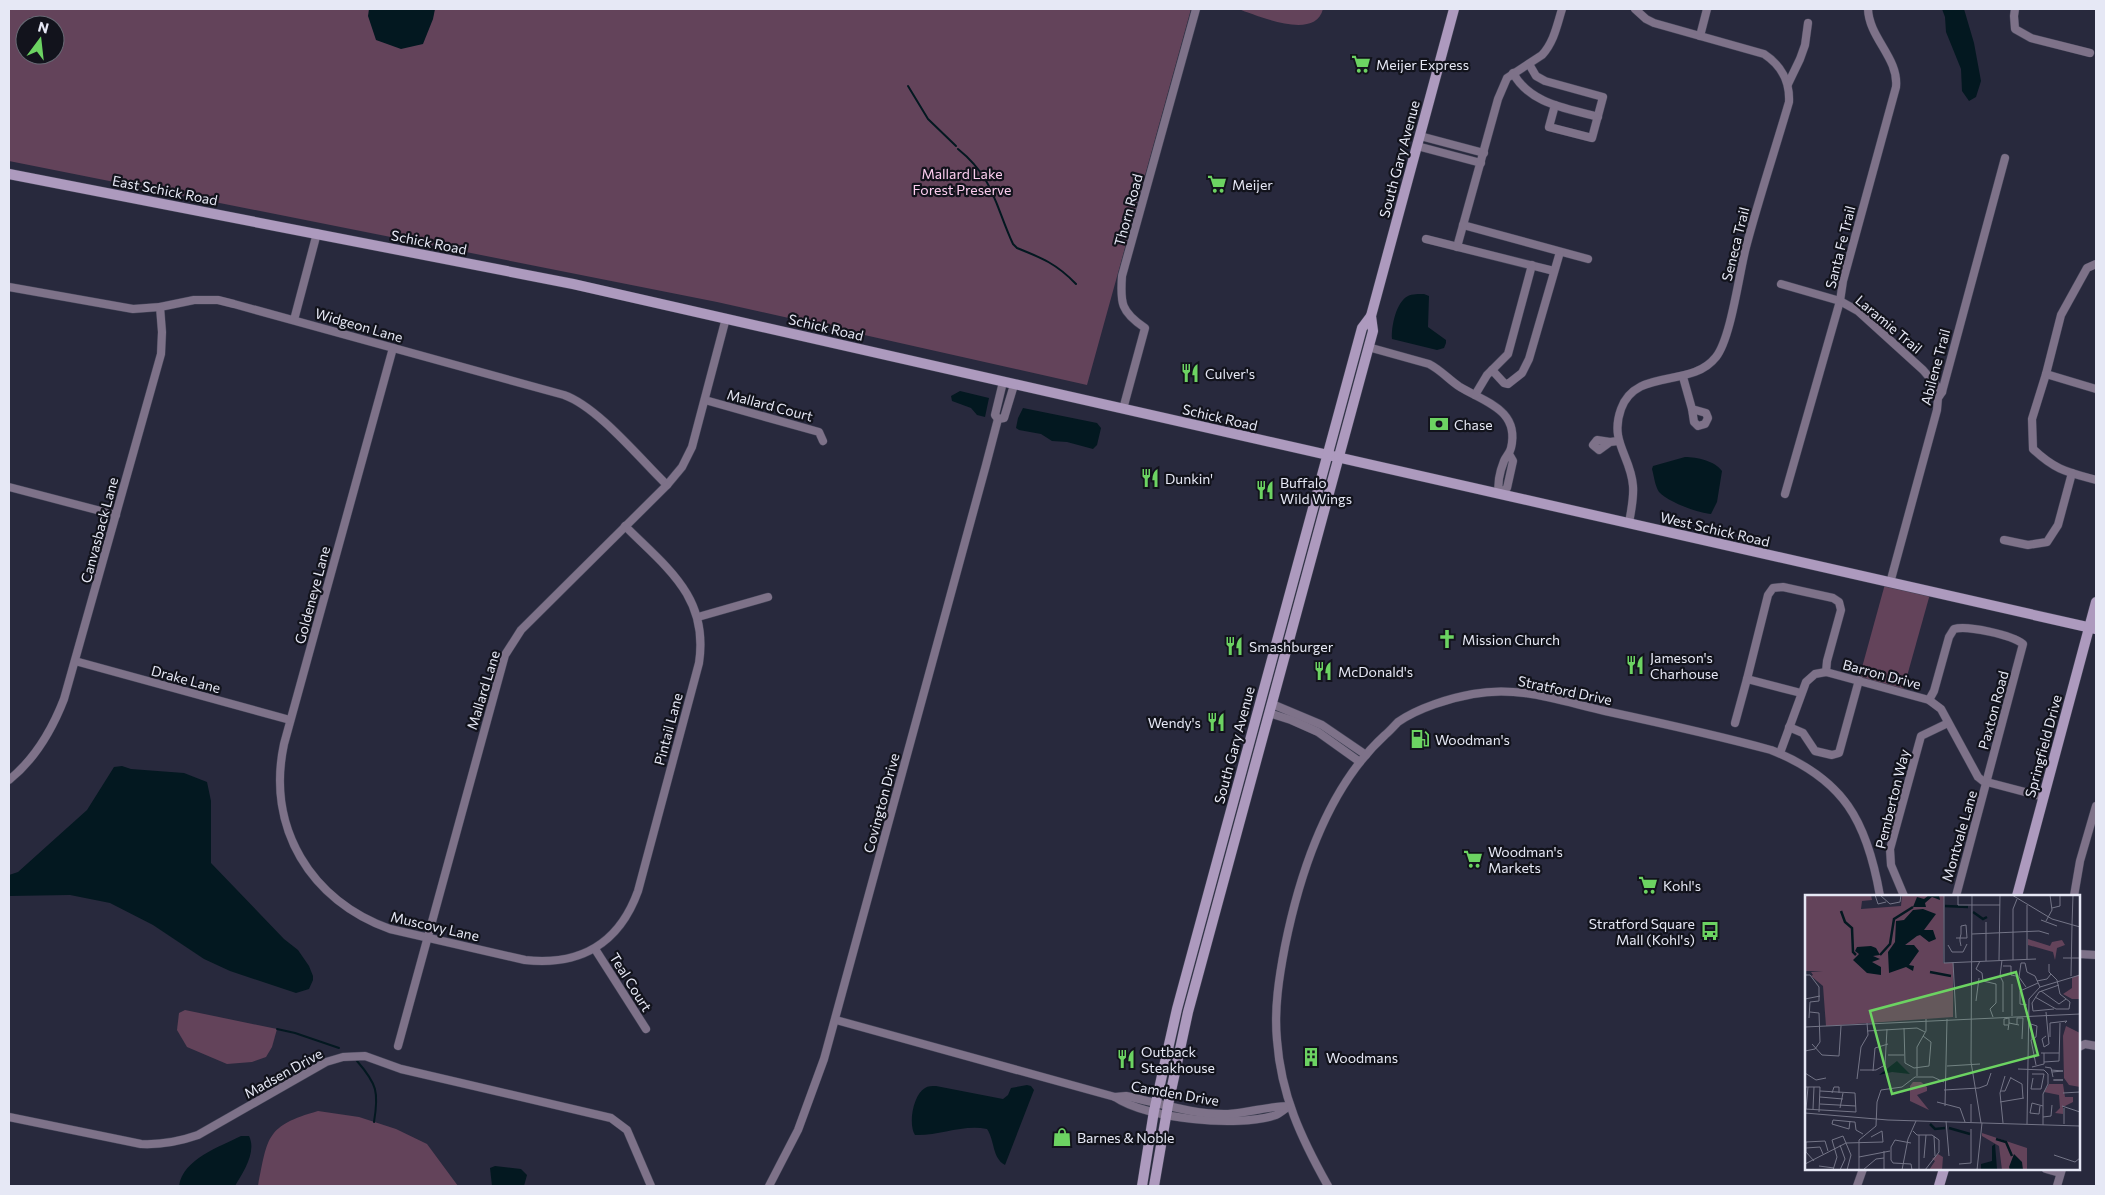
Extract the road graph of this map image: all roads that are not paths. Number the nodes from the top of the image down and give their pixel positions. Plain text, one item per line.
1 (1196, 9) edge
2 (1454, 9) edge
3 (1562, 9) edge
4 (1635, 9) edge
5 (1707, 9) edge
6 (1868, 9) edge
7 (2016, 9) edge
8 (1808, 23) dead end
9 (1700, 36) junction
10 (2090, 53) dead end
11 (1529, 64) junction
12 (1513, 73) junction
13 (1788, 84) junction
14 (1555, 105) junction
15 (1598, 117) junction
16 (1418, 141) junction
17 (1484, 153) junction
18 (2004, 158) dead end
19 (1481, 162) junction
20 (9, 174) edge
21 (1463, 225) junction
22 (317, 233) junction
23 (1426, 239) dead end
24 (1457, 247) junction
25 (1560, 252) junction
26 (1588, 259) dead end
27 (2096, 264) edge
28 (1532, 266) junction
29 (1554, 271) junction
30 (1781, 284) dead end
31 (9, 287) edge
32 (1840, 301) junction
33 (160, 307) junction
34 (1371, 316) junction
35 (726, 318) junction
36 (294, 320) junction
37 (1368, 347) junction
38 (393, 348) junction
39 (1492, 370) junction
40 (2046, 374) junction
41 (1683, 377) junction
42 (1003, 382) junction
43 (1014, 385) junction
44 (2096, 389) edge
45 (1942, 392) junction
46 (1476, 395) junction
47 (705, 400) junction
48 (1123, 409) junction
49 (1692, 409) dead end
50 (998, 419) junction
51 (823, 441) dead end
52 (1327, 456) junction
53 (1339, 458) junction
54 (2072, 473) junction
55 (2096, 480) edge
56 (667, 486) junction
57 (9, 487) edge
58 (1498, 494) junction
59 (1786, 494) dead end
60 (116, 515) junction
61 (1628, 524) junction
62 (625, 526) junction
63 (2004, 540) dead end
64 (1890, 583) junction
65 (768, 597) dead end
66 (2096, 602) edge
67 (698, 617) junction
68 (2093, 628) edge
69 (75, 661) junction
70 (1826, 672) junction
71 (1747, 678) junction
72 (1859, 680) junction
73 (1801, 693) junction
74 (1929, 700) junction
75 (1270, 708) junction
76 (290, 720) junction
77 (1735, 723) dead end
78 (1948, 723) junction
79 (1789, 727) junction
80 (1780, 753) junction
81 (1366, 755) junction
82 (1360, 762) junction
83 (9, 780) edge
84 (1987, 782) junction
85 (2044, 797) junction
86 (2096, 806) edge
87 (296, 850) joint
88 (1880, 895) edge
89 (1904, 895) edge
90 (1956, 895) edge
91 (2017, 895) edge
92 (2074, 895) edge
93 (427, 938) junction
94 (596, 949) junction
95 (2080, 954) edge
96 (2096, 955) edge
97 (836, 1020) junction
98 (646, 1029) dead end
99 (398, 1046) dead end
100 (2096, 1046) edge
101 (2080, 1047) edge
102 (1289, 1106) junction
103 (1155, 1107) junction
104 (1167, 1109) junction
105 (9, 1117) edge
106 (1863, 1170) edge
107 (1944, 1170) edge
108 (2061, 1171) edge
109 (651, 1186) edge
110 (769, 1186) edge
111 (1142, 1186) edge
112 (1154, 1186) edge
113 (1328, 1186) edge
114 (1857, 1186) edge
115 (1939, 1186) edge
116 (2057, 1186) edge

1 - 48 street, Thorn Road
2 - 16 street, South Gary Avenue
3 - 11 street
4 - 9 street
5 - 9 street
6 - 32 street, Santa Fe Trail
7 - 10 street
8 - 13 street
9 - 13 street
11 - 12 street
11 - 15 street
12 - 14 street
12 - 17 street
13 - 41 street, Seneca Trail
14 - 15 street
14 - 15 street
16 - 17 street
16 - 19 street
16 - 34 street, South Gary Avenue
17 - 19 street
18 - 45 street, Abilene Trail
19 - 21 street
20 - 22 street, East Schick Road
21 - 24 street
21 - 25 street
22 - 35 street, Schick Road
22 - 36 street
23 - 24 street
24 - 28 street
25 - 26 street
25 - 29 street
27 - 40 street
28 - 29 street
28 - 39 street
29 - 39 street
30 - 32 street, Laramie Trail
31 - 33 street, Widgeon Lane
32 - 45 street, Laramie Trail
32 - 59 street, Santa Fe Trail
33 - 36 street, Widgeon Lane
33 - 60 street, Canvasback Lane
34 - 37 street, South Gary Avenue
34 - 52 street, South Gary Avenue
35 - 42 street, Schick Road
35 - 47 street, Mallard Lane
36 - 38 street, Widgeon Lane
37 - 46 street
37 - 53 street, South Gary Avenue
38 - 56 street, Widgeon Lane
38 - 76 street, Goldeneye Lane
39 - 46 street
40 - 44 street
40 - 54 street
41 - 49 street
41 - 61 street, Seneca Trail
42 - 43 street, Schick Road
42 - 50 street, Covington Drive
43 - 48 street, Schick Road
43 - 50 street, Covington Drive
45 - 64 street, Abilene Trail
46 - 58 street
47 - 51 street, Mallard Court
47 - 56 street, Mallard Lane
48 - 52 street, Schick Road
50 - 97 street, Covington Drive
52 - 53 street, West Schick Road
52 - 103 street, South Gary Avenue
53 - 58 street, West Schick Road
53 - 75 street, South Gary Avenue
54 - 55 street
54 - 63 street
56 - 62 street, Mallard Lane
57 - 60 street
58 - 61 street, West Schick Road
60 - 69 street, Canvasback Lane
61 - 64 street, West Schick Road
62 - 67 street, Pintail Lane
62 - 93 street, Mallard Lane
64 - 68 street, West Schick Road
65 - 67 street
66 - 68 street, Springfield Drive
67 - 94 street, Pintail Lane
68 - 85 street, Springfield Drive
69 - 76 street, Drake Lane
69 - 83 street, Canvasback Lane
70 - 71 street
70 - 72 street, Barron Drive
70 - 73 street, Barron Drive
71 - 73 street
71 - 77 street
72 - 74 street, Barron Drive
72 - 79 street
73 - 79 street, Barron Drive
74 - 78 street, Barron Drive
74 - 84 street, Paxton Road
75 - 81 street
75 - 82 street
75 - 104 street, South Gary Avenue
76 - 87 street, Goldeneye Lane
78 - 84 street, Barron Drive
78 - 89 street, Pemberton Way
79 - 80 street, Barron Drive
80 - 81 street, Stratford Drive
80 - 88 street, Stratford Drive
81 - 82 street, Stratford Drive
82 - 102 street, Stratford Drive
84 - 85 street
84 - 90 street, Montvale Lane
85 - 91 street, Springfield Drive
86 - 92 street
87 - 93 street, Muscovy Lane
93 - 94 street, Muscovy Lane
93 - 99 street, Mallard Lane
94 - 98 street, Teal Court
95 - 96 street
97 - 103 street, Camden Drive
97 - 110 street, Covington Drive
100 - 101 street
102 - 104 street, Camden Drive
102 - 113 street, Stratford Drive
103 - 104 street, Camden Drive
103 - 111 street, South Gary Avenue
104 - 112 street, South Gary Avenue
105 - 109 street, Madsen Drive
106 - 114 street
107 - 115 street
108 - 116 street

